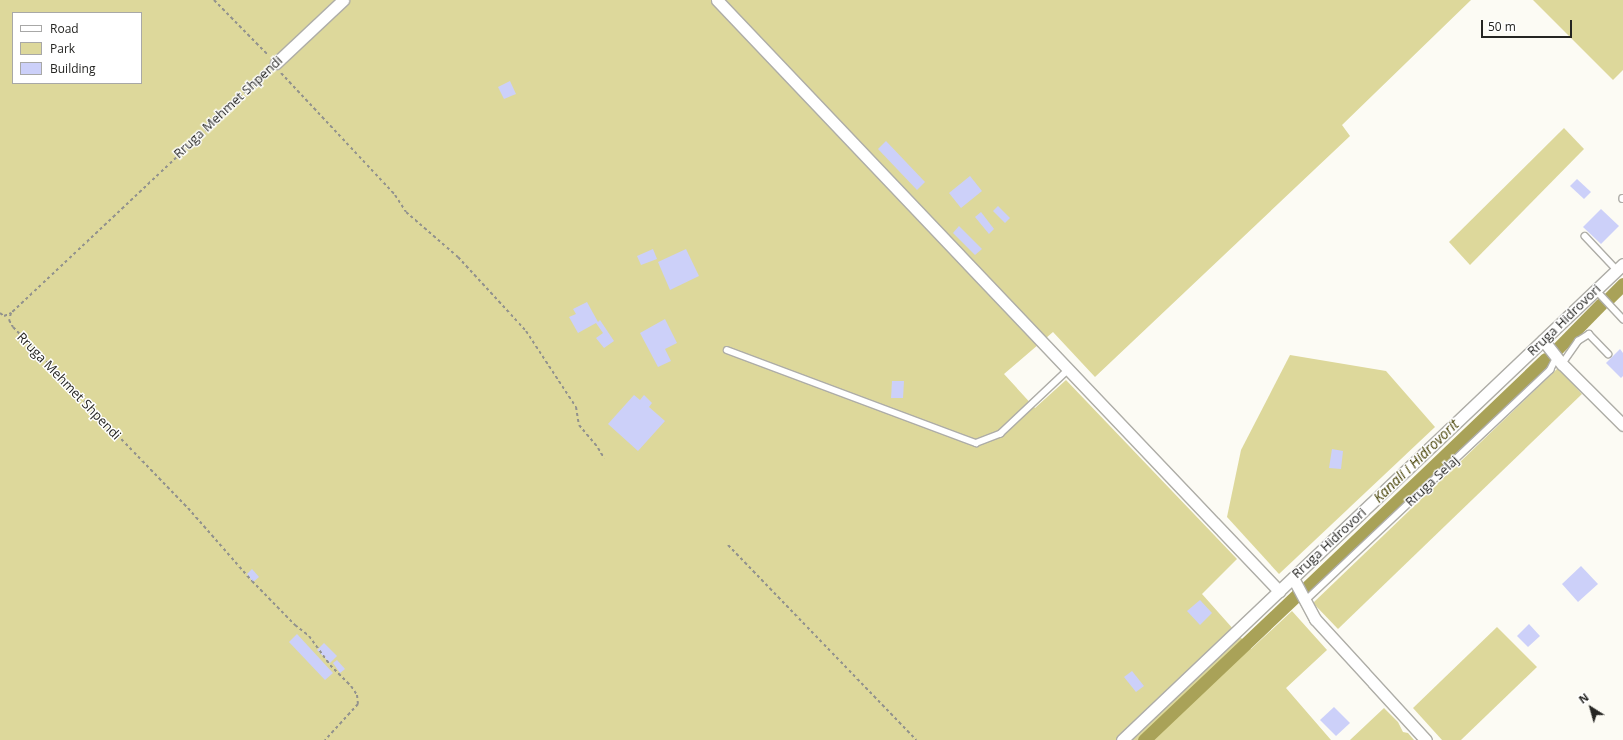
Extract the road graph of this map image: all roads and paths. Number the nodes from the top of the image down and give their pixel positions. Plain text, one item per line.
1 (214, 0) edge
2 (343, 0) edge
3 (717, 0) edge
4 (276, 63) junction
5 (1586, 236) dead end
6 (1620, 267) edge
7 (1596, 290) junction
8 (0, 313) edge
9 (11, 313) junction
10 (1623, 319) edge
11 (1543, 340) junction
12 (727, 350) dead end
13 (1608, 354) dead end
14 (1559, 361) junction
15 (1068, 370) junction
16 (1623, 425) edge
17 (604, 458) dead end
18 (728, 545) dead end
19 (1293, 578) junction
20 (1278, 591) junction
21 (1305, 602) junction
22 (325, 740) edge
23 (916, 740) edge
24 (1122, 740) edge
25 (1426, 740) edge

1 - 4 path
2 - 4 street, Rruga Mehmet Shpendi
3 - 15 street
4 - 9 path, Rruga Mehmet Shpendi
4 - 17 path
5 - 6 lane
6 - 7 street, Rruga Hidrovori
7 - 10 lane
7 - 11 street, Rruga Hidrovori
8 - 9 path
9 - 22 path, Rruga Mehmet Shpendi
11 - 14 street
11 - 19 street, Rruga Hidrovori
12 - 15 lane
13 - 14 lane, Rruga Selaj
14 - 16 street
14 - 21 lane, Rruga Selaj
15 - 20 street
18 - 23 path
19 - 20 street, Rruga Hidrovori
19 - 21 street
20 - 24 street, Rruga Hidrovori
21 - 25 street

